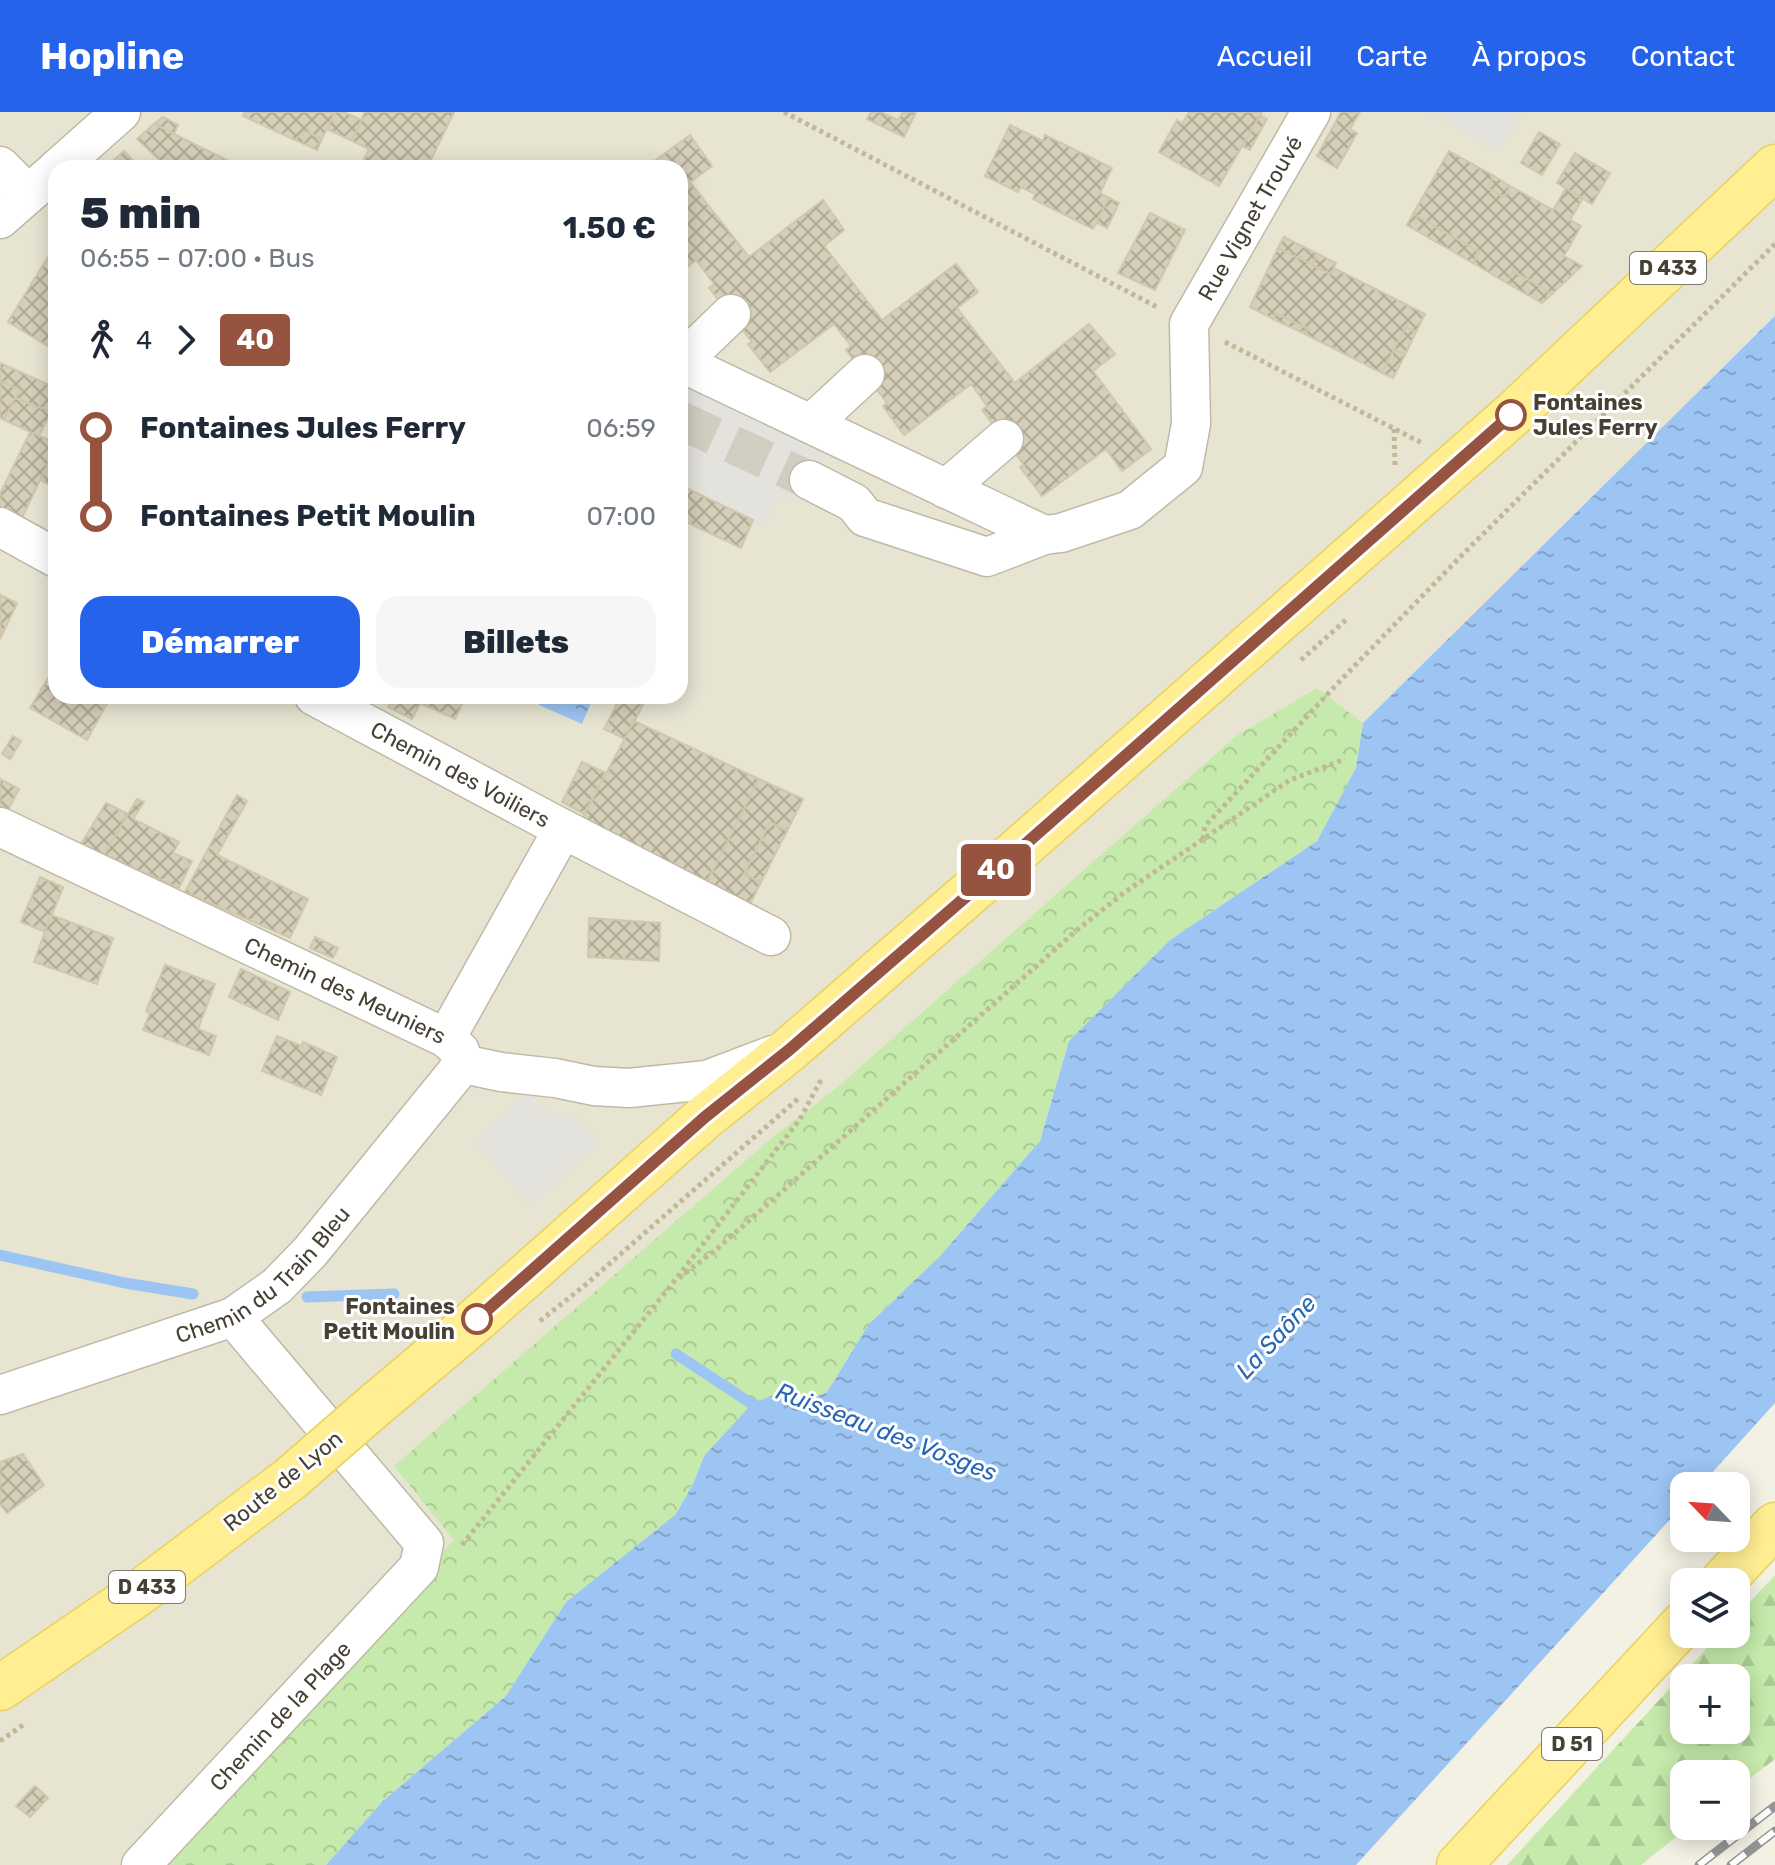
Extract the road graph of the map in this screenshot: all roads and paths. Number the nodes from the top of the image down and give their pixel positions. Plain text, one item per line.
1 (121, 112) edge
2 (784, 112) edge
3 (1311, 112) edge
4 (66, 160) edge
5 (0, 166) edge
6 (1775, 167) edge
7 (47, 177) edge
8 (0, 219) edge
9 (1775, 244) edge
10 (731, 314) dead end
11 (1189, 324) junction
12 (688, 354) edge
13 (688, 366) edge
14 (865, 374) dead end
15 (811, 424) junction
16 (1004, 439) dead end
17 (1459, 462) junction
18 (809, 480) tunnel mouth
19 (946, 489) junction
20 (0, 527) edge
21 (1044, 535) junction
22 (48, 554) edge
23 (329, 704) edge
24 (1345, 759) dead end
25 (0, 827) edge
26 (563, 829) junction
27 (1203, 840) junction
28 (771, 936) dead end
29 (789, 1050) junction
30 (455, 1051) junction
31 (822, 1078) dead end
32 (672, 1284) junction
33 (233, 1317) junction
34 (0, 1395) edge
35 (1775, 1525) edge
36 (436, 1562) junction
37 (1735, 1568) edge
38 (1670, 1638) edge
39 (0, 1688) edge
40 (141, 1865) edge
41 (1459, 1865) edge

1 - 4 street
2 - 11 path
3 - 11 street, Rue Vignet Trouvé
5 - 7 street
6 - 17 main road, D 433
7 - 8 street
9 - 27 path
10 - 12 street
11 - 17 path
11 - 21 street
13 - 15 street
14 - 15 street
15 - 19 street
16 - 19 street
17 - 29 main road, D 433
18 - 21 street
19 - 21 street
20 - 22 street
23 - 26 street, Chemin des Voiliers
24 - 27 path
25 - 30 street, Chemin des Meuniers
26 - 28 street, Chemin des Voiliers
26 - 30 street, Chemin des Voiliers
27 - 32 path
29 - 30 street, Chemin des Meuniers
29 - 39 main road, Route de Lyon / D 433, bridge
30 - 33 street, Chemin du Train Bleu
31 - 32 path
32 - 36 path
33 - 34 street, Chemin du Train Bleu
33 - 36 street
35 - 37 main road
36 - 40 street, Chemin de la Plage
38 - 41 main road, D 51

